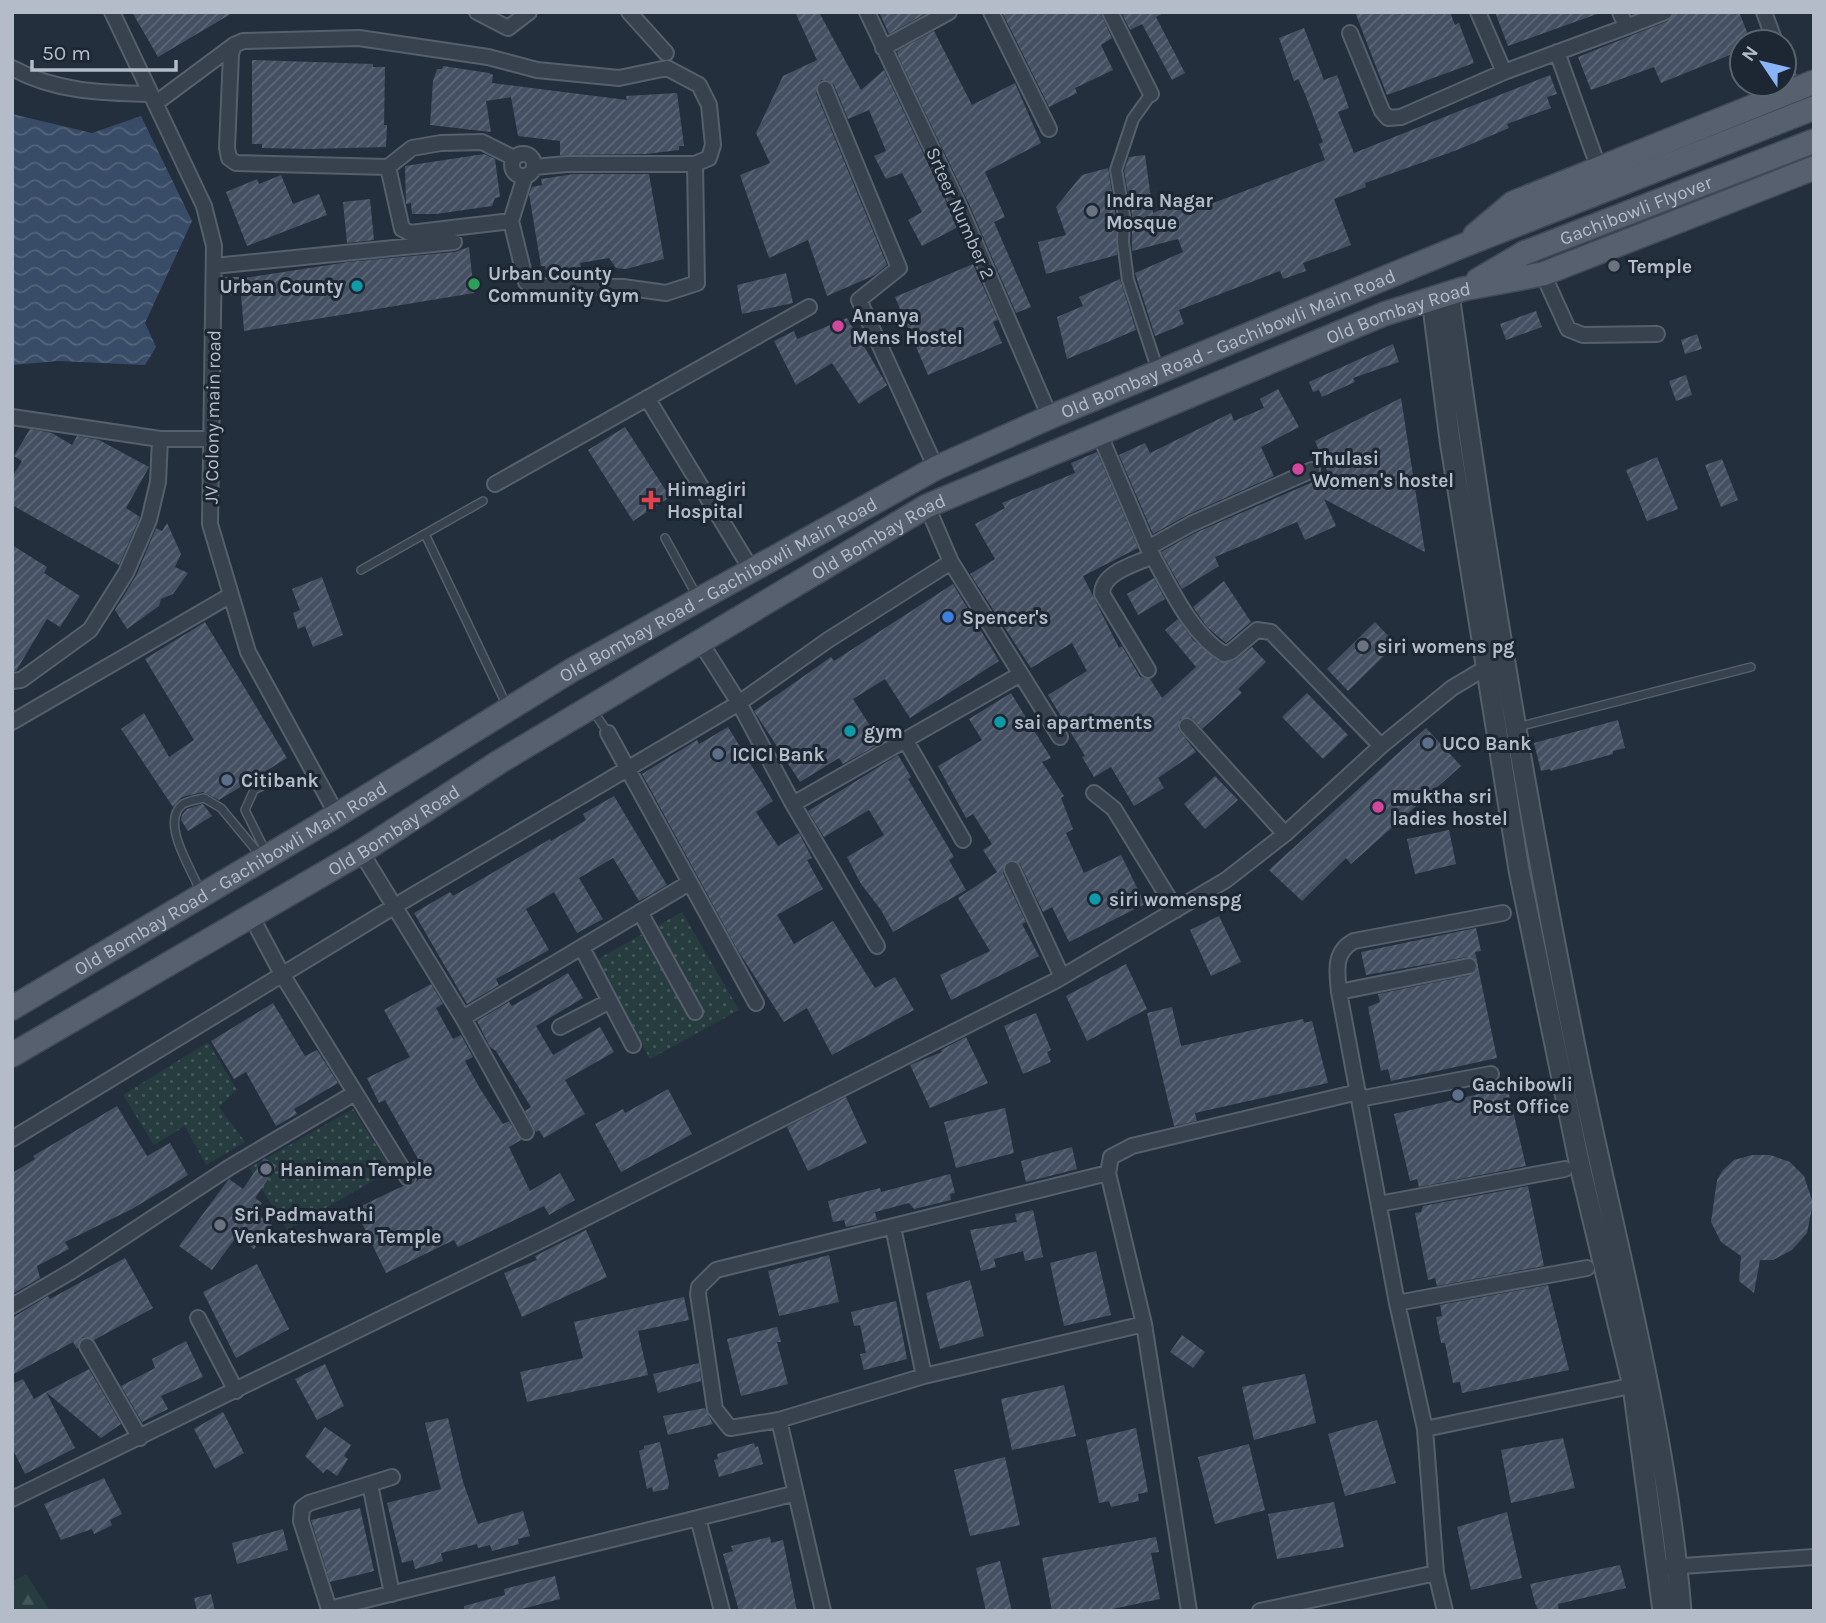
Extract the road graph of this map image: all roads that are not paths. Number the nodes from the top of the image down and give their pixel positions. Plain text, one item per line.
1 (112, 12) edge
2 (477, 12) edge
3 (529, 12) edge
4 (629, 12) edge
5 (867, 12) edge
6 (948, 12) edge
7 (990, 12) edge
8 (1110, 12) edge
9 (1478, 12) edge
10 (1620, 12) edge
11 (1665, 12) edge
12 (1626, 27) junction
13 (1350, 33) dead end
14 (234, 45) junction
15 (883, 48) junction
16 (1557, 51) junction
17 (666, 53) dead end
18 (12, 68) edge
19 (1504, 72) junction
20 (825, 89) dead end
21 (1151, 94) joint
22 (153, 98) junction
23 (1765, 98) edge
24 (1814, 108) edge
25 (1049, 129) dead end
26 (1814, 141) edge
27 (695, 164) junction
28 (388, 167) junction
29 (1814, 168) edge
30 (1598, 169) junction
31 (530, 171) junction
32 (511, 221) junction
33 (454, 242) dead end
34 (1462, 246) junction
35 (214, 266) junction
36 (1543, 274) junction
37 (215, 286) junction
38 (239, 286) dead end
39 (1448, 294) junction
40 (809, 307) dead end
41 (1657, 334) dead end
42 (1158, 371) junction
43 (647, 398) junction
44 (1050, 416) junction
45 (13, 419) edge
46 (1099, 433) junction
47 (160, 439) junction
48 (212, 439) junction
49 (936, 468) junction
50 (1312, 470) dead end
51 (495, 484) dead end
52 (483, 502) dead end
53 (927, 506) junction
54 (425, 534) junction
55 (665, 538) dead end
56 (1151, 552) junction
57 (951, 562) junction
58 (751, 569) junction
59 (360, 570) dead end
60 (231, 595) junction
61 (698, 599) junction
62 (701, 643) junction
63 (1495, 663) junction
64 (1751, 667) dead end
65 (1148, 670) dead end
66 (1019, 675) junction
67 (12, 681) edge
68 (739, 703) junction
69 (509, 709) junction
70 (592, 709) junction
71 (12, 722) edge
72 (1187, 726) dead end
73 (1514, 729) junction
74 (608, 733) joint
75 (1060, 737) dead end
76 (906, 741) junction
77 (1381, 746) junction
78 (626, 771) junction
79 (275, 779) dead end
80 (1094, 793) dead end
81 (793, 804) junction
82 (337, 815) junction
83 (1285, 834) junction
84 (963, 840) dead end
85 (361, 852) junction
86 (266, 857) junction
87 (1012, 869) dead end
88 (689, 883) junction
89 (201, 894) junction
90 (395, 906) junction
91 (1176, 911) junction
92 (640, 912) junction
93 (1503, 913) dead end
94 (250, 914) junction
95 (877, 946) dead end
96 (582, 948) junction
97 (1469, 966) dead end
98 (283, 976) junction
99 (1062, 977) junction
100 (1339, 992) junction
101 (610, 1001) junction
102 (756, 1003) dead end
103 (12, 1008) edge
104 (695, 1012) dead end
105 (463, 1018) junction
106 (560, 1027) dead end
107 (633, 1045) dead end
108 (12, 1055) edge
109 (1491, 1074) dead end
110 (355, 1093) junction
111 (1358, 1096) junction
112 (526, 1132) dead end
113 (12, 1139) edge
114 (1565, 1169) dead end
115 (1108, 1173) junction
116 (408, 1178) dead end
117 (1378, 1204) junction
118 (892, 1227) junction
119 (1587, 1268) dead end
120 (1397, 1304) junction
121 (12, 1306) edge
122 (198, 1318) dead end
123 (1144, 1324) junction
124 (87, 1346) dead end
125 (924, 1376) junction
126 (1640, 1384) junction
127 (236, 1391) junction
128 (779, 1420) junction
129 (1425, 1429) junction
130 (140, 1438) junction
131 (392, 1477) dead end
132 (370, 1484) junction
133 (796, 1493) junction
134 (12, 1499) edge
135 (698, 1518) junction
136 (1814, 1558) edge
137 (1668, 1567) junction
138 (1436, 1573) junction
139 (392, 1594) junction
140 (326, 1610) edge
141 (722, 1611) edge
142 (822, 1611) edge
143 (1189, 1611) edge
144 (1260, 1611) edge
145 (1445, 1611) edge
146 (1663, 1611) edge
147 (1681, 1611) edge

1 - 22 street, JV Colony main road
2 - 3 street
4 - 17 street
5 - 15 street, Srteer Number 2
6 - 15 street
7 - 25 street
8 - 21 street
9 - 19 street
10 - 12 street
11 - 12 street
12 - 16 street
13 - 19 street
14 - 22 street
14 - 27 street
14 - 28 street
15 - 44 street, Srteer Number 2
16 - 19 street
16 - 30 street
18 - 22 street
20 - 49 street
21 - 42 street
22 - 35 street, JV Colony main road
23 - 30 main road
24 - 34 main road, Gachibowli Flyover
26 - 39 main road, Gachibowli Flyover
27 - 31 street
27 - 32 street
28 - 31 street
28 - 32 street
29 - 36 main road, Old Bombay Road
30 - 34 main road
31 - 32 street
33 - 35 street
34 - 42 main road, Old Bombay Road - Gachibowli Main Road
35 - 37 street, JV Colony main road
36 - 39 main road, Old Bombay Road
36 - 41 street
37 - 38 street
37 - 48 street, JV Colony main road
39 - 46 main road, Old Bombay Road
39 - 63 street
40 - 43 street
42 - 44 main road, Old Bombay Road - Gachibowli Main Road
43 - 51 street
43 - 58 street
44 - 49 main road, Old Bombay Road - Gachibowli Main Road
45 - 47 street
46 - 53 main road, Old Bombay Road
46 - 56 street
47 - 48 street
47 - 67 street
48 - 60 street, JV Colony main road
49 - 58 main road, Old Bombay Road - Gachibowli Main Road
50 - 56 street
52 - 54 lane
53 - 57 street
53 - 62 main road, Old Bombay Road
54 - 59 lane
54 - 69 lane
55 - 61 lane
56 - 65 street
56 - 77 street
57 - 66 street
57 - 68 street
58 - 61 main road, Old Bombay Road - Gachibowli Main Road
60 - 71 street
60 - 82 street, JV Colony main road
61 - 69 main road, Old Bombay Road - Gachibowli Main Road
62 - 68 street
62 - 70 main road, Old Bombay Road
63 - 73 street
63 - 77 street
63 - 126 street
64 - 73 lane
66 - 75 street
66 - 76 street
68 - 78 street
68 - 81 street
69 - 82 main road, Old Bombay Road - Gachibowli Main Road
70 - 74 lane
70 - 85 main road, Old Bombay Road
72 - 83 street
73 - 126 street
74 - 78 street
76 - 81 street
76 - 84 street
77 - 83 street
78 - 88 street
78 - 90 street
79 - 86 lane
80 - 91 street
81 - 95 street
82 - 86 main road, Old Bombay Road - Gachibowli Main Road
83 - 91 street
85 - 90 street
85 - 94 main road, Old Bombay Road
86 - 89 main road, Old Bombay Road - Gachibowli Main Road
86 - 89 lane
87 - 99 street
88 - 92 street
88 - 102 street
89 - 103 main road, Old Bombay Road - Gachibowli Main Road
90 - 98 street
90 - 105 street
91 - 99 street
92 - 96 street
92 - 104 street
93 - 100 street
94 - 98 street
94 - 108 main road, Old Bombay Road
96 - 101 street
96 - 105 street
97 - 100 street
98 - 110 street
98 - 113 street
99 - 127 street
100 - 111 street
101 - 106 street
101 - 107 street
105 - 112 street
109 - 111 street
110 - 116 street
110 - 121 street
111 - 115 street
111 - 117 street
114 - 117 street
115 - 118 street
115 - 123 street
117 - 120 street
118 - 125 street
118 - 128 street
119 - 120 street
120 - 129 street
122 - 127 street
123 - 125 street
123 - 143 street
124 - 130 street
125 - 128 street
126 - 129 street
126 - 137 street
127 - 130 street
128 - 133 street
129 - 138 street
130 - 134 street
131 - 132 street
132 - 139 street
132 - 140 street
133 - 135 street
133 - 142 street
135 - 139 street
135 - 141 street
136 - 137 street
137 - 146 street
137 - 147 street
138 - 144 street
138 - 145 street
139 - 140 street

